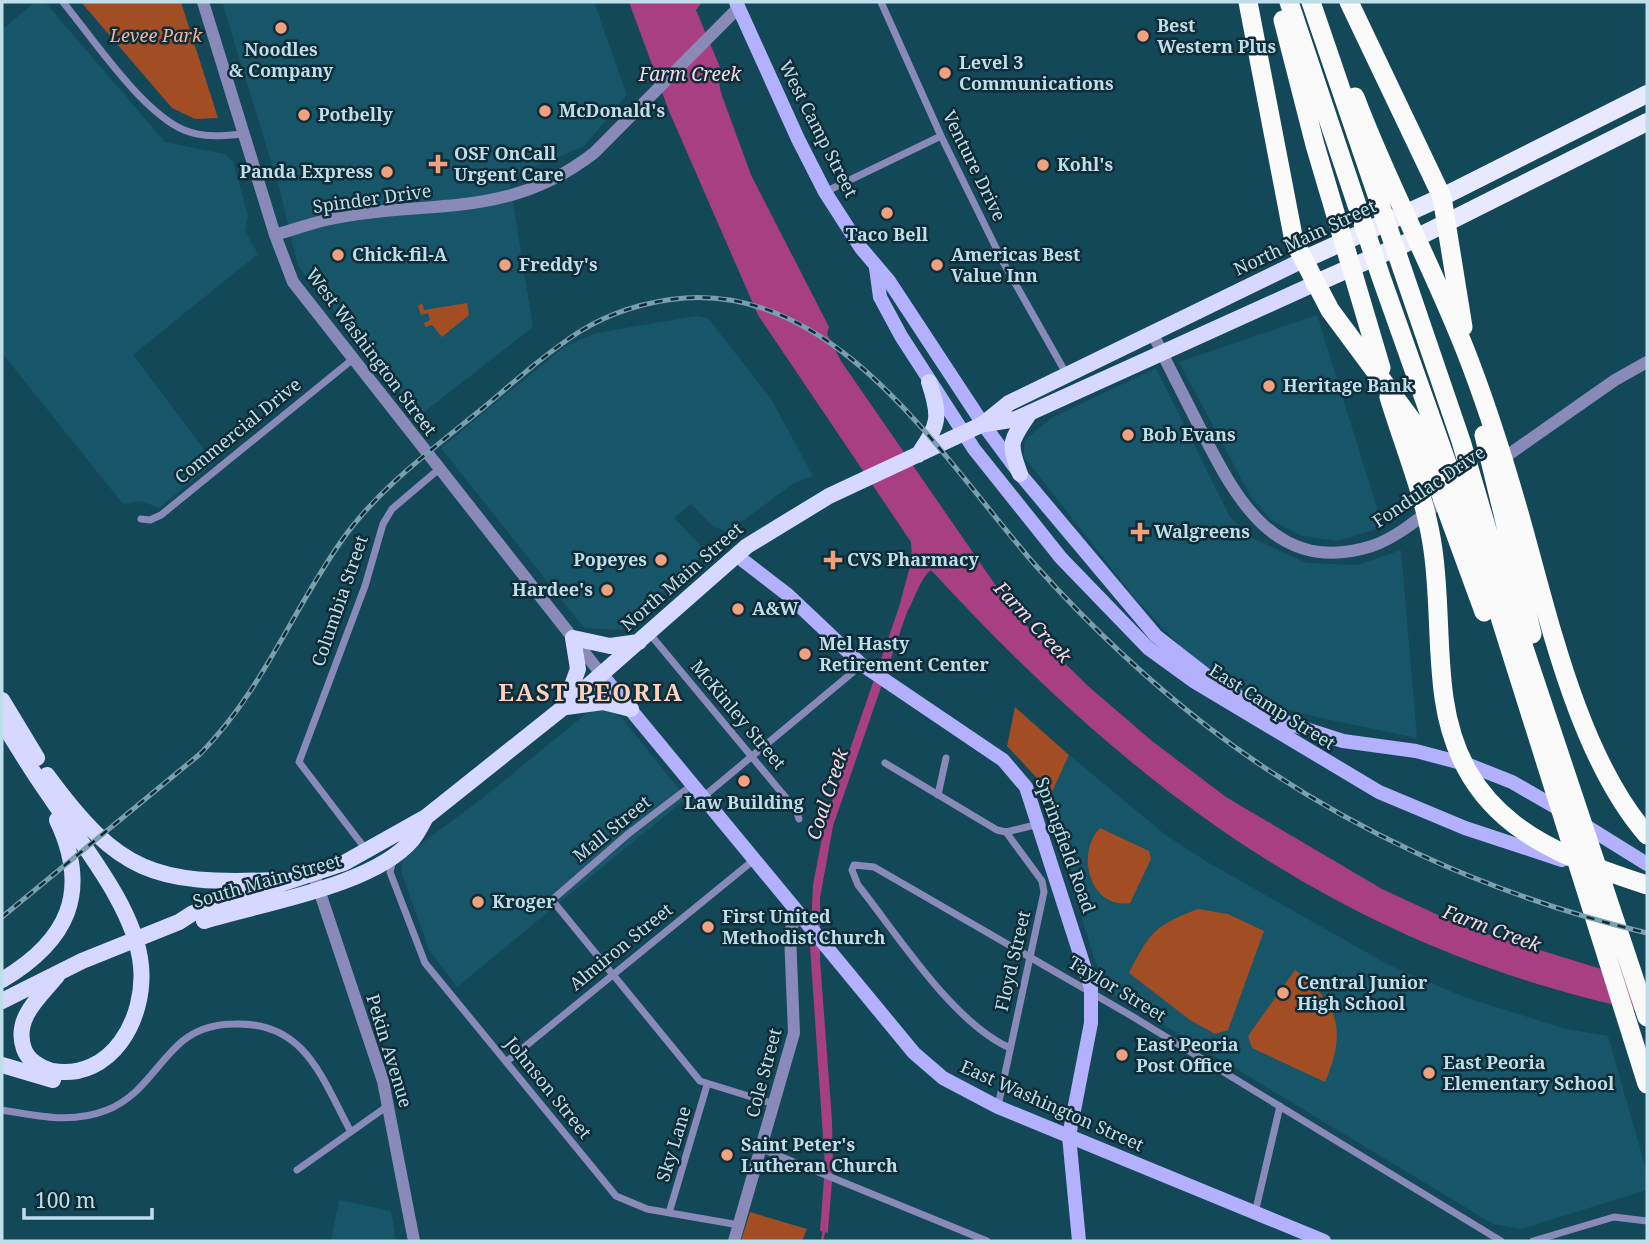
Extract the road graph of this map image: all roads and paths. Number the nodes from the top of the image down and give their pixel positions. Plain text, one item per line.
1 (63, 2) edge
2 (203, 2) edge
3 (881, 2) edge
4 (1248, 2) edge
5 (1279, 2) edge
6 (1289, 2) edge
7 (1311, 2) edge
8 (1320, 2) edge
9 (1349, 2) edge
10 (740, 4) edge
11 (1647, 94) edge
12 (1647, 122) edge
13 (243, 134) junction
14 (941, 136) junction
15 (825, 192) junction
16 (1442, 197) junction
17 (1448, 222) junction
18 (275, 235) junction
19 (1303, 260) junction
20 (876, 268) junction
21 (1314, 284) junction
22 (1153, 334) junction
23 (1161, 352) junction
24 (353, 359) junction
25 (1647, 362) edge
26 (1067, 376) junction
27 (929, 382) junction
28 (1031, 412) junction
29 (983, 424) junction
30 (964, 433) junction
31 (918, 455) junction
32 (439, 469) junction
33 (1020, 474) junction
34 (141, 519) dead end
35 (736, 555) junction
36 (644, 638) junction
37 (573, 639) junction
38 (853, 672) dead end
39 (602, 675) junction
40 (2, 700) edge
41 (564, 707) junction
42 (631, 709) junction
43 (1546, 714) junction
44 (2, 722) edge
45 (752, 757) junction
46 (946, 758) dead end
47 (885, 763) dead end
48 (42, 777) junction
49 (692, 784) junction
50 (1548, 792) junction
51 (938, 795) junction
52 (703, 797) junction
53 (426, 817) junction
54 (799, 820) dead end
55 (1040, 824) junction
56 (1006, 832) junction
57 (1647, 835) edge
58 (401, 848) junction
59 (368, 851) junction
60 (756, 858) junction
61 (1647, 864) edge
62 (358, 875) junction
63 (294, 880) junction
64 (315, 882) junction
65 (1647, 886) edge
66 (396, 890) junction
67 (806, 919) junction
68 (179, 922) junction
69 (1030, 956) junction
70 (61, 971) junction
71 (145, 971) junction
72 (613, 974) junction
73 (2, 979) edge
74 (1092, 992) junction
75 (2, 1001) edge
76 (1647, 1017) edge
77 (1010, 1048) junction
78 (506, 1062) junction
79 (2, 1066) edge
80 (1647, 1084) edge
81 (707, 1085) junction
82 (774, 1104) junction
83 (389, 1105) junction
84 (1280, 1105) junction
85 (998, 1107) junction
86 (2, 1110) edge
87 (351, 1132) junction
88 (1069, 1136) junction
89 (762, 1149) junction
90 (297, 1170) dead end
91 (669, 1213) junction
92 (1254, 1213) junction
93 (1647, 1221) edge
94 (739, 1225) junction
95 (414, 1241) edge
96 (734, 1241) edge
97 (987, 1241) edge
98 (1079, 1241) edge
99 (1324, 1241) edge
100 (1501, 1241) edge
101 (1533, 1241) edge

1 - 13 street
2 - 13 street, West Washington Street
3 - 14 street, Venture Drive
4 - 19 highway
5 - 65 highway
6 - 50 highway
7 - 43 highway
8 - 57 highway
9 - 16 highway
10 - 15 main road, West Camp Street
10 - 18 street, Spinder Drive
11 - 16 highway, North Main Street
12 - 17 highway, North Main Street
13 - 18 street, West Washington Street
14 - 15 street
14 - 26 street, Venture Drive
15 - 20 main road, West Camp Street
16 - 17 highway
16 - 19 highway, North Main Street
17 - 21 highway, North Main Street
17 - 43 highway
18 - 24 street, West Washington Street
19 - 21 highway
19 - 22 main road, North Main Street
20 - 27 main road, West Camp Street
20 - 29 main road, West Camp Street
21 - 23 main road, North Main Street
21 - 50 highway
22 - 23 street, Fondulac Drive
22 - 26 main road, North Main Street
23 - 25 street, Fondulac Drive
23 - 28 main road, North Main Street
24 - 32 street, West Washington Street
24 - 34 street, Commercial Drive
26 - 29 main road, North Main Street
27 - 30 main road, West Camp Street
27 - 31 main road
28 - 29 main road, North Main Street
28 - 33 main road
29 - 30 main road, North Main Street
29 - 33 main road, East Camp Street
30 - 31 main road, North Main Street
30 - 65 main road, East Camp Street
31 - 35 main road, North Main Street
32 - 37 street, West Washington Street
32 - 59 street, Columbia Street
33 - 61 main road, East Camp Street
35 - 36 main road, North Main Street
35 - 55 main road, Springfield Road
36 - 37 main road
36 - 39 main road, North Main Street
36 - 45 street, McKinley Street
37 - 39 street, West Washington Street
37 - 41 main road
38 - 45 street
39 - 41 main road, South Main Street
39 - 42 main road, East Washington Street
40 - 48 main road
41 - 42 main road
41 - 53 main road, South Main Street
42 - 49 main road, East Washington Street
43 - 76 highway
44 - 48 main road
45 - 52 street
45 - 54 street, McKinley Street
46 - 51 street
47 - 51 street
48 - 63 main road
48 - 71 main road
48 - 73 main road
49 - 52 main road, East Washington Street
49 - 72 street, Mall Street
50 - 80 highway
51 - 56 street
52 - 60 main road, East Washington Street
53 - 58 main road, South Main Street
53 - 59 main road, South Main Street
55 - 56 street
55 - 74 main road, Springfield Road
56 - 69 street, Floyd Street
58 - 62 main road, South Main Street
58 - 66 street, Johnson Street
59 - 64 main road, South Main Street
60 - 67 main road, East Washington Street
60 - 72 street, Almiron Street
62 - 64 main road, South Main Street
62 - 66 street
63 - 64 main road, South Main Street
63 - 68 main road, South Main Street
64 - 68 main road, South Main Street
64 - 83 street, Pekin Avenue
66 - 78 street, Johnson Street
67 - 82 street, Cole Street
67 - 85 main road, East Washington Street
68 - 70 main road, South Main Street
69 - 74 street, Taylor Street
69 - 77 street, Floyd Street
69 - 77 street, Taylor Street
70 - 71 main road
70 - 75 main road, South Main Street
71 - 79 main road
72 - 78 street, Almiron Street
72 - 81 street
74 - 84 street, Taylor Street
74 - 88 main road, Springfield Road
77 - 85 street, Floyd Street
78 - 91 street, Johnson Street
81 - 82 street
81 - 91 street, Sky Lane
82 - 89 street, Cole Street
83 - 87 street
83 - 95 street, Pekin Avenue
84 - 92 street
84 - 100 street, Taylor Street
85 - 88 main road, East Washington Street
86 - 87 street
87 - 90 street
88 - 92 main road, East Washington Street
88 - 98 main road, Springfield Road
89 - 94 street, Cole Street
89 - 97 street
91 - 94 street, Johnson Street
92 - 99 main road, East Washington Street
93 - 101 street
94 - 96 street, Cole Street

